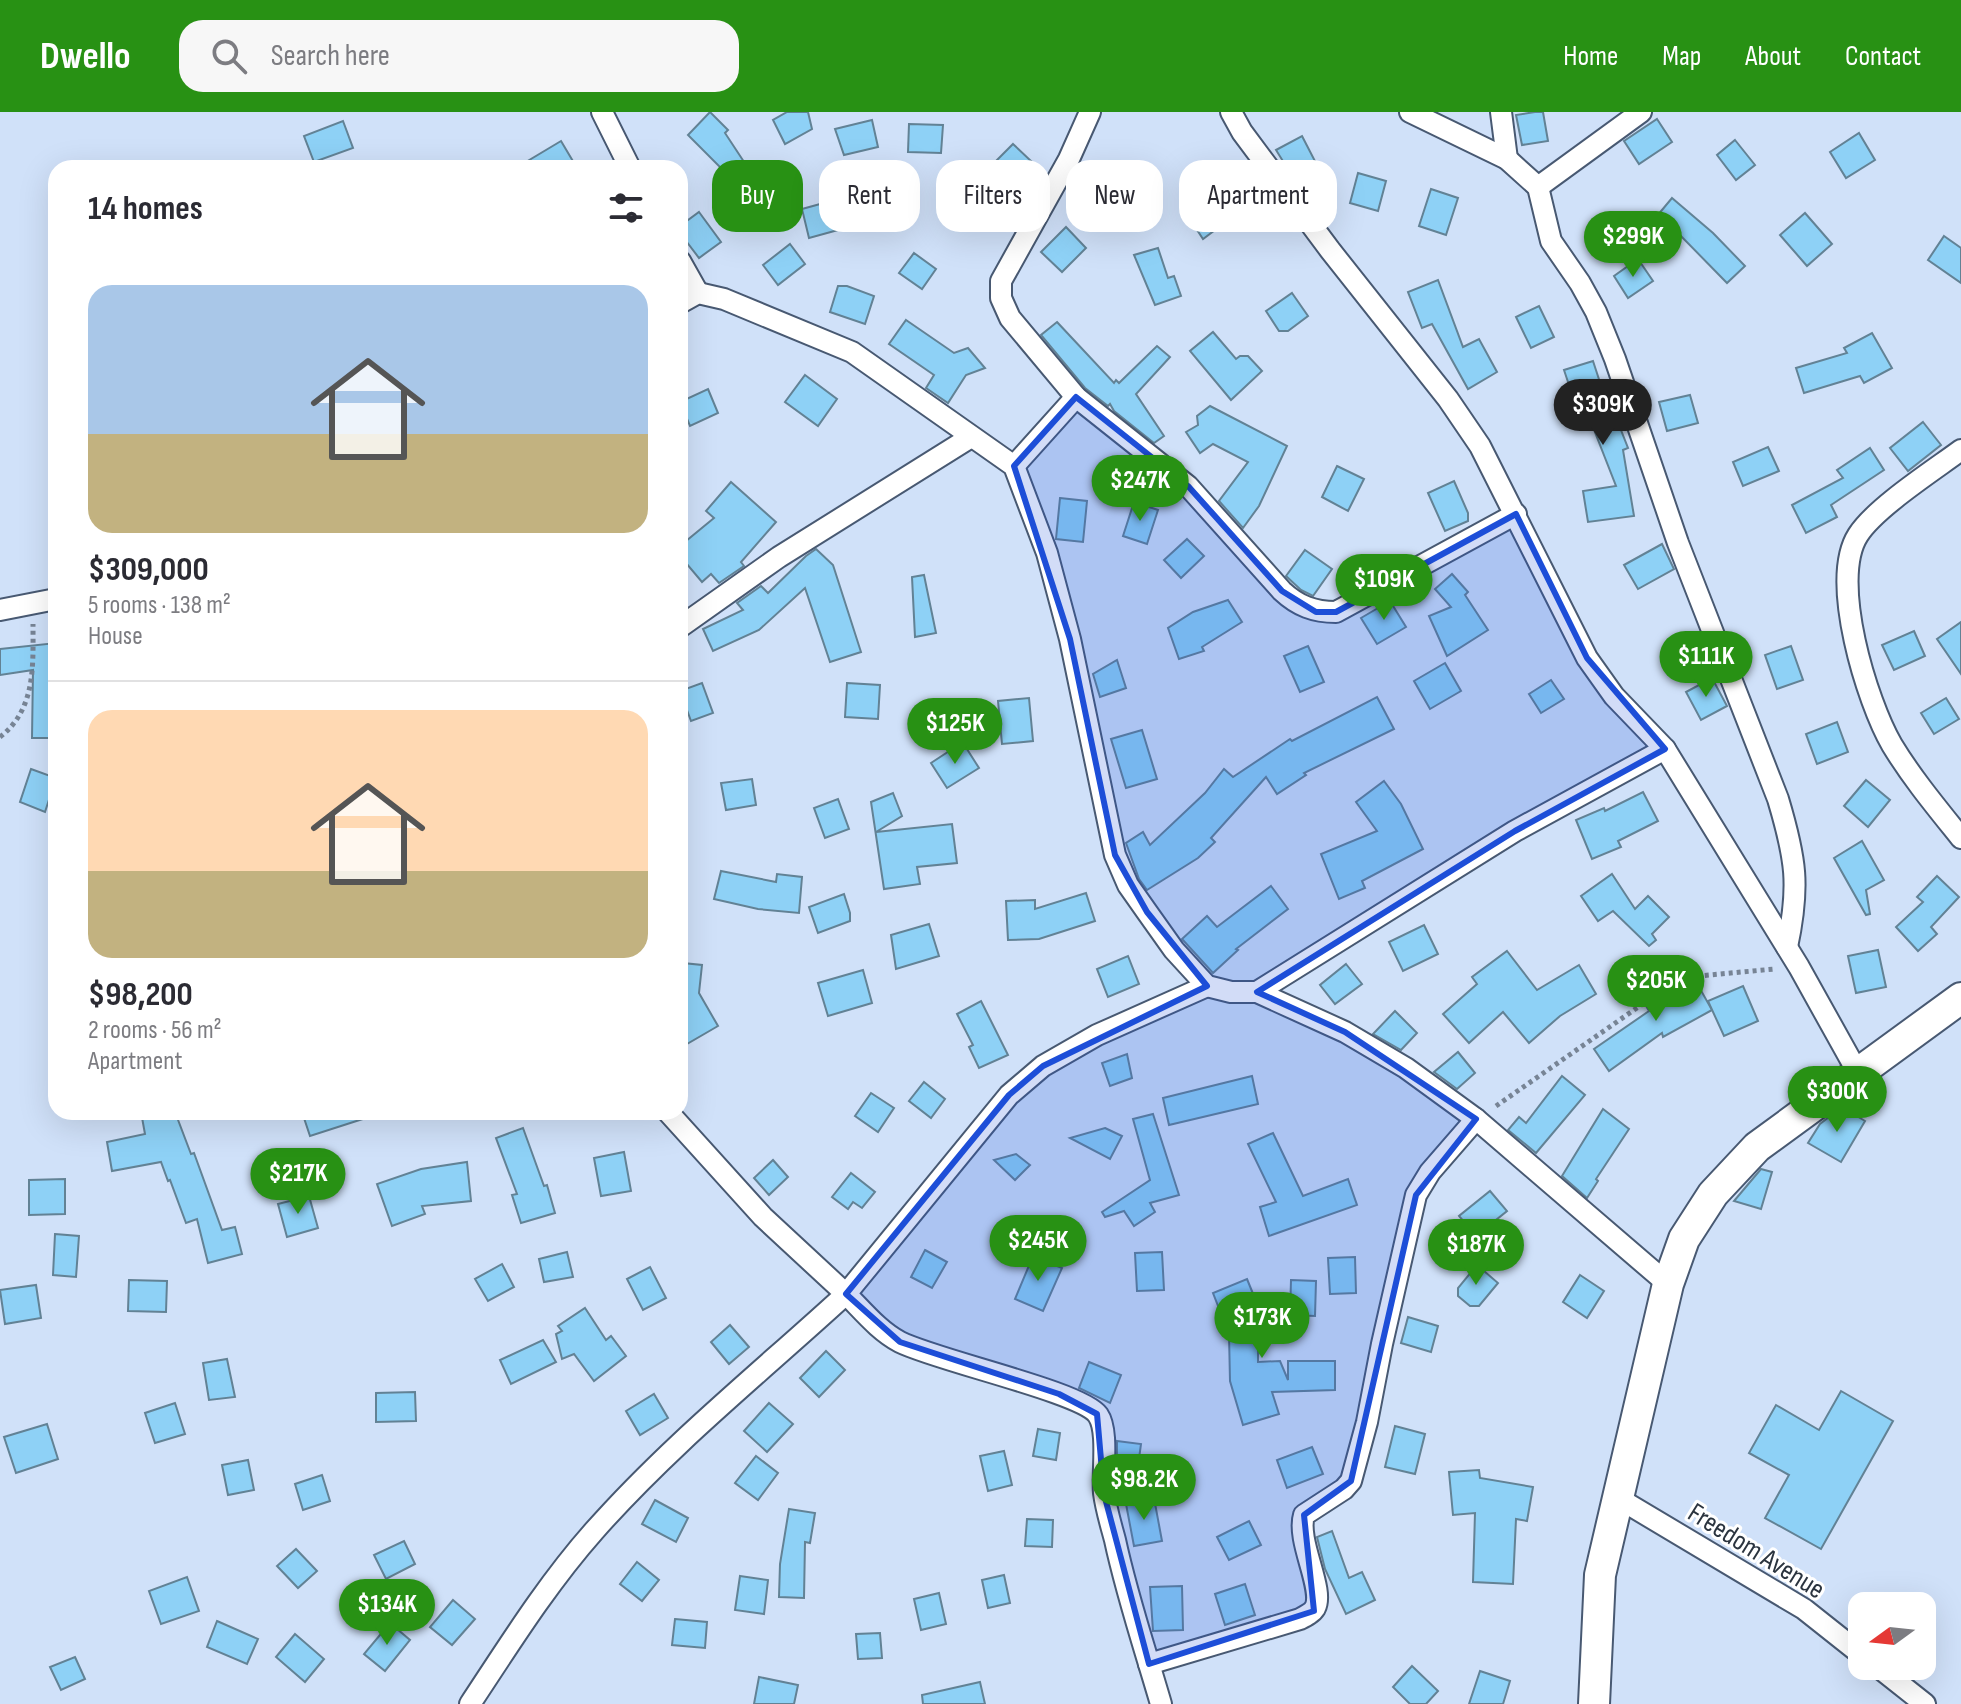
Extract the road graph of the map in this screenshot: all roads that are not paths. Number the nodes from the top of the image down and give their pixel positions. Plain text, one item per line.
1 (602, 112) edge
2 (1090, 112) edge
3 (1231, 112) edge
4 (1410, 112) edge
5 (1501, 112) edge
6 (1641, 112) edge
7 (1507, 159) junction
8 (626, 160) edge
9 (1538, 187) junction
10 (689, 298) edge
11 (1076, 397) junction
12 (971, 437) junction
13 (1961, 450) edge
14 (1014, 466) junction
15 (1516, 514) junction
16 (48, 600) edge
17 (0, 610) edge
18 (688, 621) edge
19 (1665, 749) junction
20 (1961, 838) edge
21 (1787, 947) junction
22 (1207, 986) junction
23 (1257, 992) junction
24 (1961, 998) edge
25 (1858, 1073) junction
26 (1476, 1119) junction
27 (675, 1120) edge
28 (1668, 1284) junction
29 (846, 1294) junction
30 (1618, 1498) junction
31 (1848, 1644) edge
32 (1149, 1664) junction
33 (1895, 1680) edge
34 (470, 1704) edge
35 (1161, 1704) edge
36 (1594, 1704) edge
37 (1925, 1704) edge

1 - 8 street
2 - 11 street
3 - 15 street
4 - 7 street
5 - 7 street
6 - 9 street
7 - 9 street
9 - 21 street
10 - 12 street
11 - 14 street
11 - 15 street
12 - 14 street
12 - 18 street
13 - 20 street
14 - 22 street
15 - 19 street
16 - 17 street
19 - 21 street
19 - 23 street
21 - 25 street
22 - 23 street
22 - 29 street
23 - 26 street
24 - 25 street
25 - 28 street
26 - 28 street
26 - 32 street
27 - 29 street
28 - 30 street
29 - 32 street
29 - 34 street
30 - 31 street, Freedom Avenue
30 - 36 street
32 - 35 street
33 - 37 street

